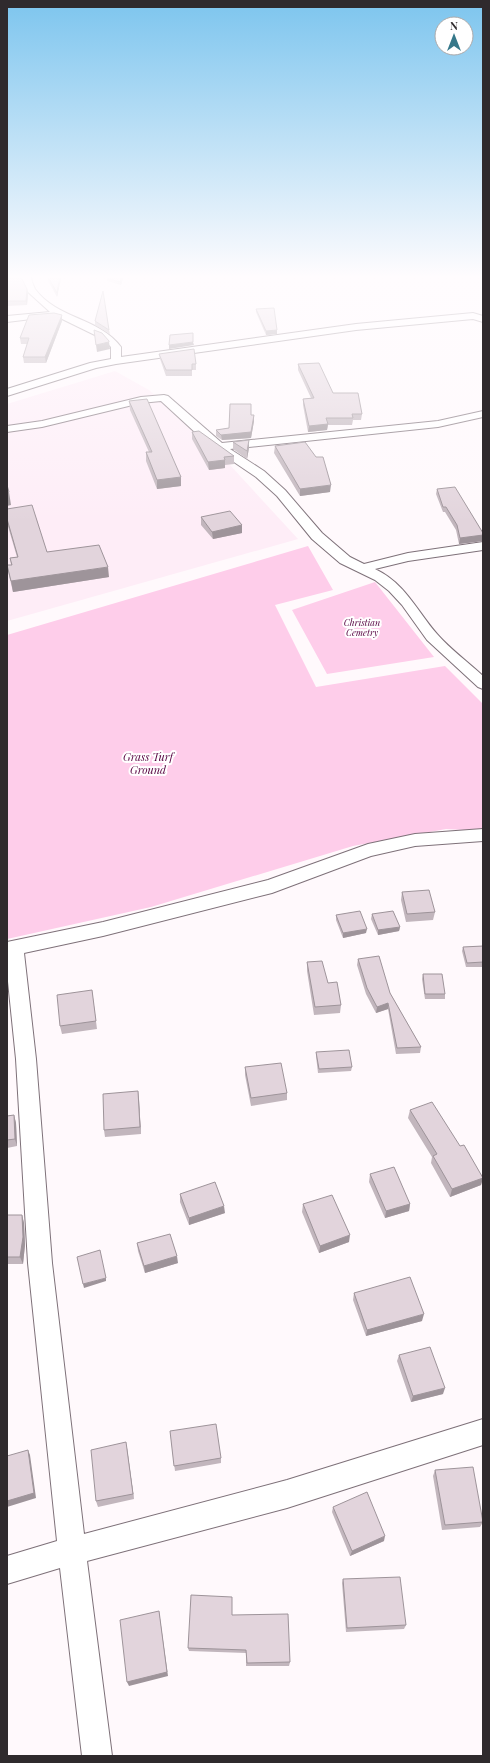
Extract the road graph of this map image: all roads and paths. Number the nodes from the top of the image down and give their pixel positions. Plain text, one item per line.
1 (116, 357) edge
2 (142, 357) edge
3 (116, 361) junction
4 (7, 393) edge
5 (483, 414) edge
6 (7, 429) edge
7 (219, 446) junction
8 (483, 546) edge
9 (361, 569) junction
10 (483, 684) edge
11 (483, 835) edge
12 (10, 948) edge
13 (483, 1432) edge
14 (72, 1551) junction
15 (7, 1570) edge
16 (97, 1756) edge

1 - 3 street
2 - 3 street
3 - 4 street
5 - 7 street
6 - 7 street
7 - 9 street
8 - 9 street
9 - 10 street
11 - 12 street
12 - 14 street
13 - 14 street
14 - 15 street
14 - 16 street

